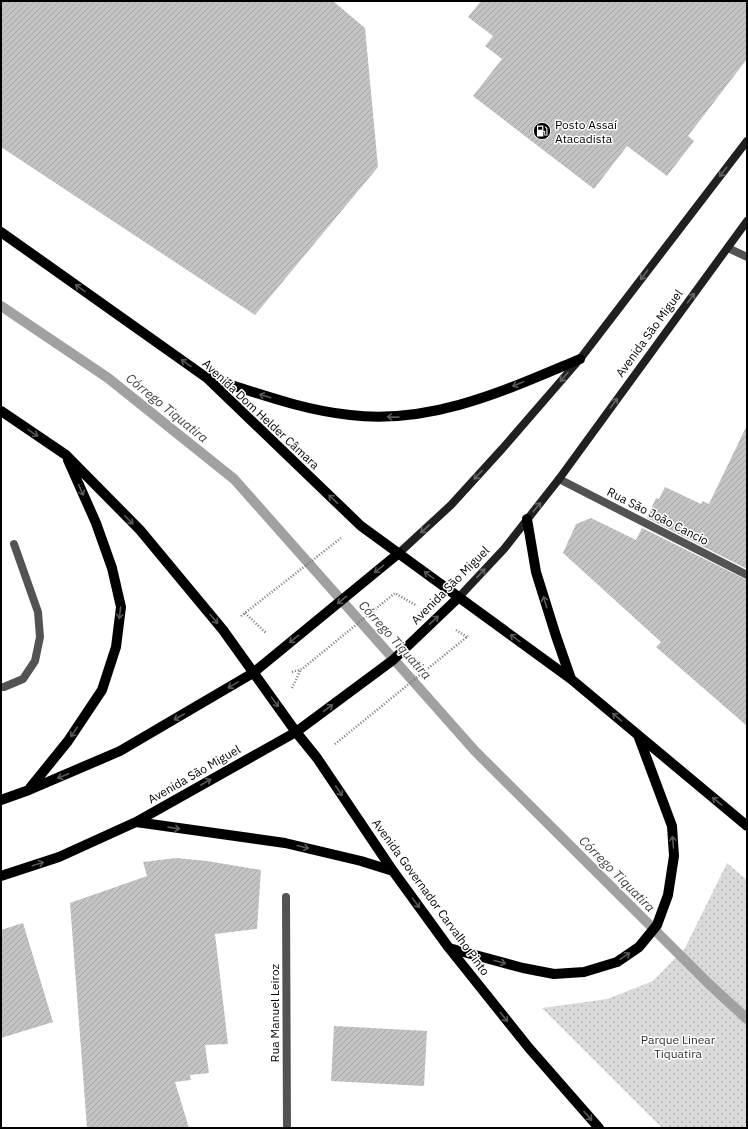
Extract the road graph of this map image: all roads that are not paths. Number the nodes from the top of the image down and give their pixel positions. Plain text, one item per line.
1 (747, 141) edge
2 (747, 221) edge
3 (1, 232) edge
4 (728, 248) junction
5 (747, 257) edge
6 (580, 359) junction
7 (207, 378) junction
8 (1, 411) edge
9 (66, 455) junction
10 (559, 479) junction
11 (527, 519) junction
12 (14, 544) dead end
13 (399, 553) junction
14 (747, 575) edge
15 (459, 597) junction
16 (253, 673) junction
17 (571, 679) junction
18 (1, 687) edge
19 (296, 732) junction
20 (638, 735) junction
21 (29, 790) junction
22 (3, 797) edge
23 (136, 822) junction
24 (747, 826) edge
25 (393, 872) junction
26 (1, 876) edge
27 (286, 897) dead end
28 (449, 948) junction
29 (287, 1128) edge
30 (599, 1128) edge

1 -> 6 main road
2 - 4 main road, Avenida São Miguel
7 -> 3 main road, Avenida Dom Helder Câmara
4 - 5 street
10 -> 4 main road, Avenida São Miguel
6 -> 7 main road
6 -> 13 main road
13 -> 7 main road, Avenida Dom Helder Câmara
8 -> 9 main road
9 -> 16 main road
9 -> 21 main road
11 -> 10 main road, Avenida São Miguel
10 - 14 street, Rua São João Cancio
15 -> 11 main road, Avenida São Miguel
17 -> 11 main road
12 - 18 street
15 -> 13 main road
13 -> 16 main road
17 -> 15 main road
19 -> 15 main road, Avenida São Miguel
16 -> 19 main road, Avenida Governador Carvalho Pinto
16 -> 21 main road
20 -> 17 main road
23 -> 19 main road, Avenida São Miguel
19 -> 25 main road, Avenida Governador Carvalho Pinto
24 -> 20 main road
28 -> 20 main road
21 - 22 main road
23 -> 25 main road
26 -> 23 main road, Avenida São Miguel
25 -> 28 main road, Avenida Governador Carvalho Pinto
27 - 29 street, Rua Manuel Leiroz
28 -> 30 main road, Avenida Governador Carvalho Pinto

